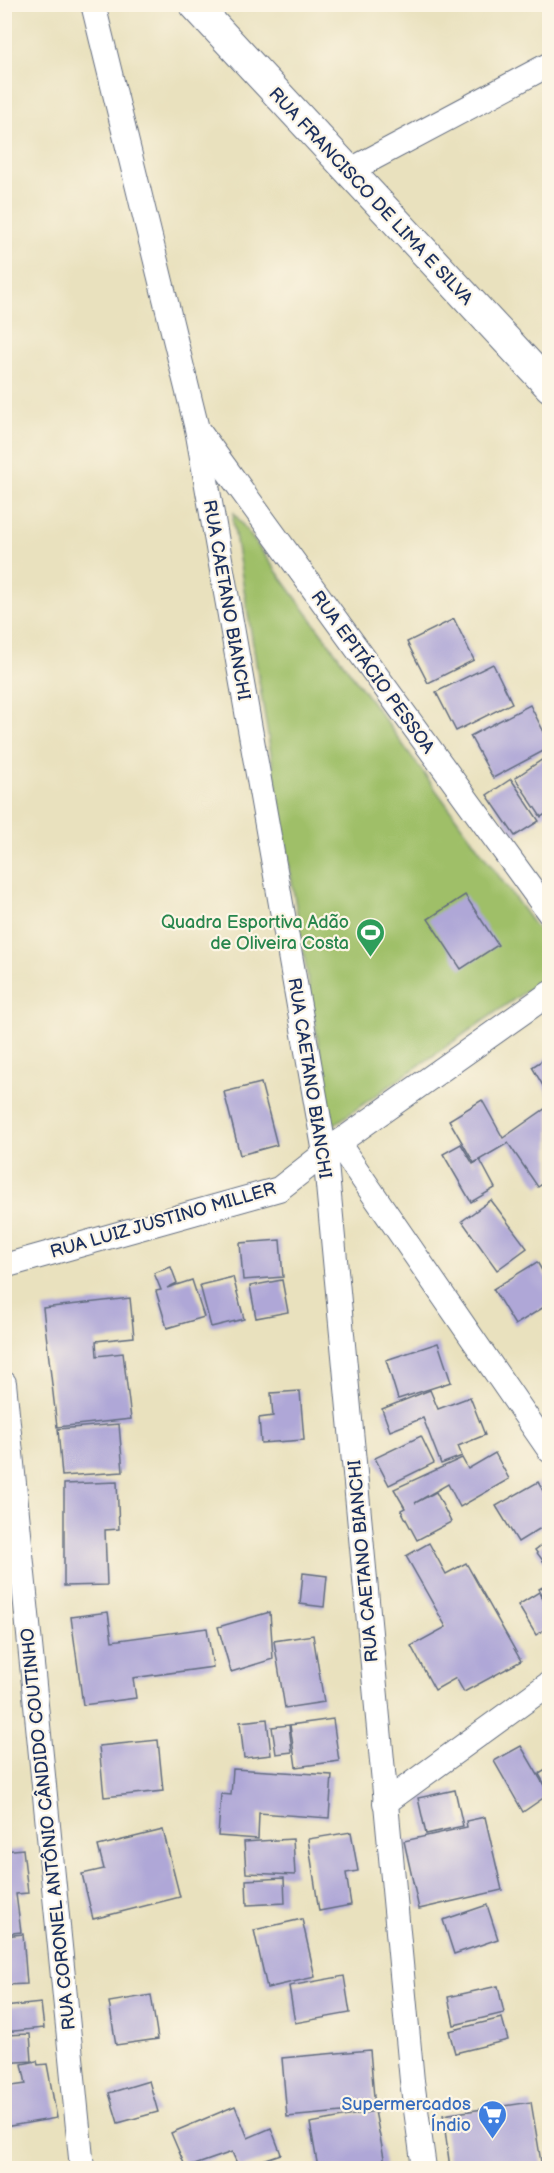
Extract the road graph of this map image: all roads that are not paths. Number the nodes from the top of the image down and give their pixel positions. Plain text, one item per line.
1 (93, 4) edge
2 (194, 4) edge
3 (549, 64) edge
4 (347, 172) junction
5 (549, 387) edge
6 (197, 429) junction
7 (549, 914) edge
8 (549, 993) edge
9 (331, 1148) junction
10 (4, 1266) edge
11 (4, 1383) edge
12 (549, 1451) edge
13 (549, 1683) edge
14 (385, 1803) junction
15 (82, 2169) edge
16 (424, 2169) edge

1 - 6 street, RUA CAETANO BIANCHI
2 - 4 street, RUA FRANCISCO DE LIMA E SILVA
3 - 4 street
4 - 5 street, RUA FRANCISCO DE LIMA E SILVA
6 - 7 street, RUA EPITÁCIO PESSOA
6 - 9 street, RUA CAETANO BIANCHI
8 - 9 street, RUA LUIZ JUSTINO MILLER
9 - 10 street, RUA LUIZ JUSTINO MILLER
9 - 12 street
9 - 14 street, RUA CAETANO BIANCHI
11 - 15 street, RUA CORONEL ANTÔNIO CÂNDIDO COUTINHO
13 - 14 street
14 - 16 street, RUA CAETANO BIANCHI

